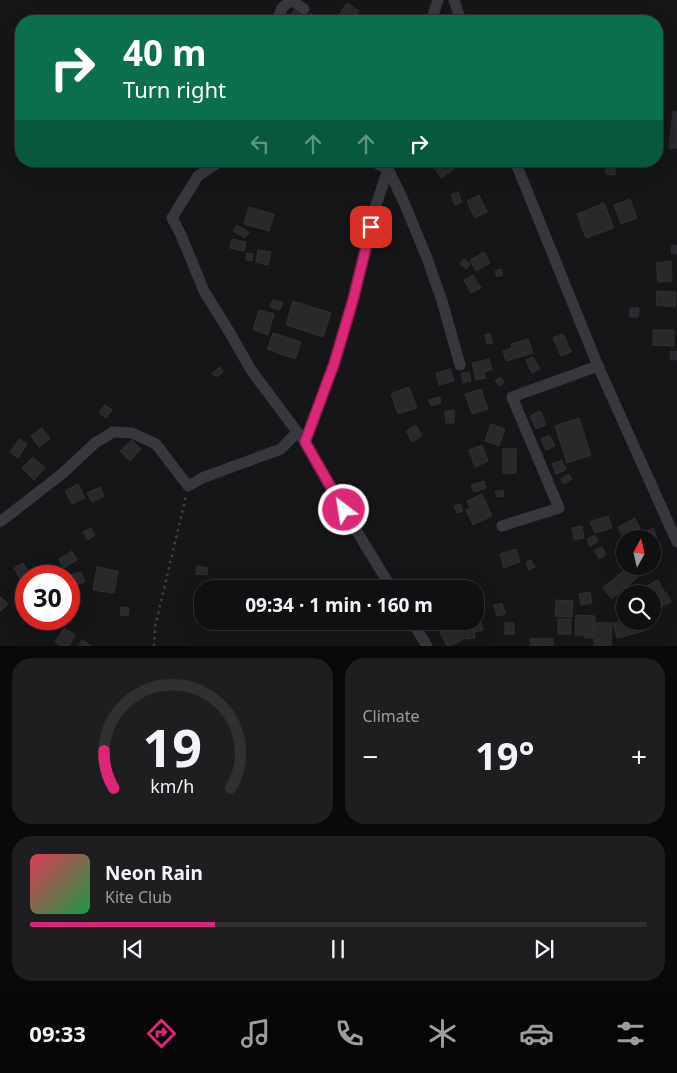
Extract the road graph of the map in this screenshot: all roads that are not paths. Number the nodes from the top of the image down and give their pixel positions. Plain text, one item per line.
1 (291, 0) edge
2 (438, 0) edge
3 (454, 0) edge
4 (304, 9) dead end
5 (279, 15) edge
6 (434, 15) edge
7 (458, 15) edge
8 (211, 167) edge
9 (389, 167) edge
10 (391, 167) edge
11 (517, 167) edge
12 (460, 365) dead end
13 (598, 366) junction
14 (297, 432) junction
15 (305, 442) junction
16 (0, 522) edge
17 (502, 526) dead end
18 (677, 542) edge
19 (387, 580) edge
20 (417, 630) edge
21 (427, 646) edge

1 - 4 street
1 - 5 street
2 - 6 street
3 - 7 street
8 - 14 street
9 - 15 street
10 - 12 street
11 - 13 street
13 - 17 street
13 - 18 street
14 - 15 street
14 - 16 street
15 - 19 street
20 - 21 street

